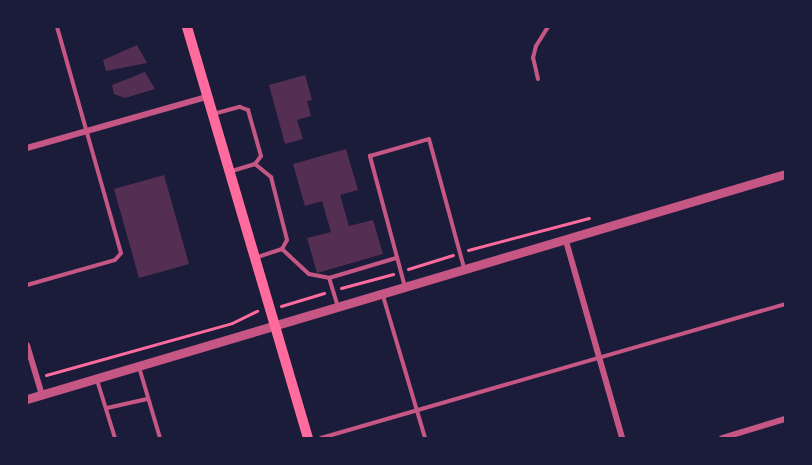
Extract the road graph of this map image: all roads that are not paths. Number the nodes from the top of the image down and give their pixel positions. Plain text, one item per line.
1 (57, 27) edge
2 (187, 27) edge
3 (548, 27) edge
4 (538, 79) dead end
5 (206, 97) junction
6 (212, 115) junction
7 (87, 130) junction
8 (27, 148) edge
9 (255, 164) junction
10 (229, 172) junction
11 (785, 174) edge
12 (566, 241) junction
13 (282, 249) junction
14 (255, 257) junction
15 (396, 258) junction
16 (465, 272) junction
17 (329, 278) junction
18 (27, 285) edge
19 (405, 289) junction
20 (383, 296) junction
21 (785, 304) edge
22 (338, 309) junction
23 (276, 327) junction
24 (27, 345) edge
25 (599, 357) junction
26 (139, 367) junction
27 (97, 379) junction
28 (42, 395) junction
29 (27, 399) edge
30 (147, 399) junction
31 (107, 408) junction
32 (417, 410) junction
33 (785, 420) edge
34 (116, 438) edge
35 (160, 438) edge
36 (308, 438) edge
37 (321, 438) edge
38 (425, 438) edge
39 (622, 438) edge
40 (722, 438) edge

1 - 7 lane
2 - 5 main road
3 - 4 lane
5 - 6 main road
5 - 7 street
6 - 9 lane
6 - 10 main road
7 - 8 street
7 - 18 lane
9 - 10 lane
9 - 13 lane
10 - 14 main road
11 - 12 street
12 - 16 street
12 - 25 street
13 - 14 lane
13 - 17 lane
14 - 23 main road
15 - 16 lane
15 - 17 lane
15 - 19 lane
16 - 19 street
17 - 22 lane
19 - 20 street
20 - 22 street
20 - 32 lane
21 - 25 lane
22 - 23 street
23 - 26 street
23 - 36 main road
24 - 28 street
25 - 32 lane
25 - 39 street
26 - 27 street
26 - 30 lane
27 - 28 street
27 - 31 lane
28 - 29 street
30 - 31 lane
30 - 35 lane
31 - 34 lane
32 - 37 lane
32 - 38 lane
33 - 40 street

